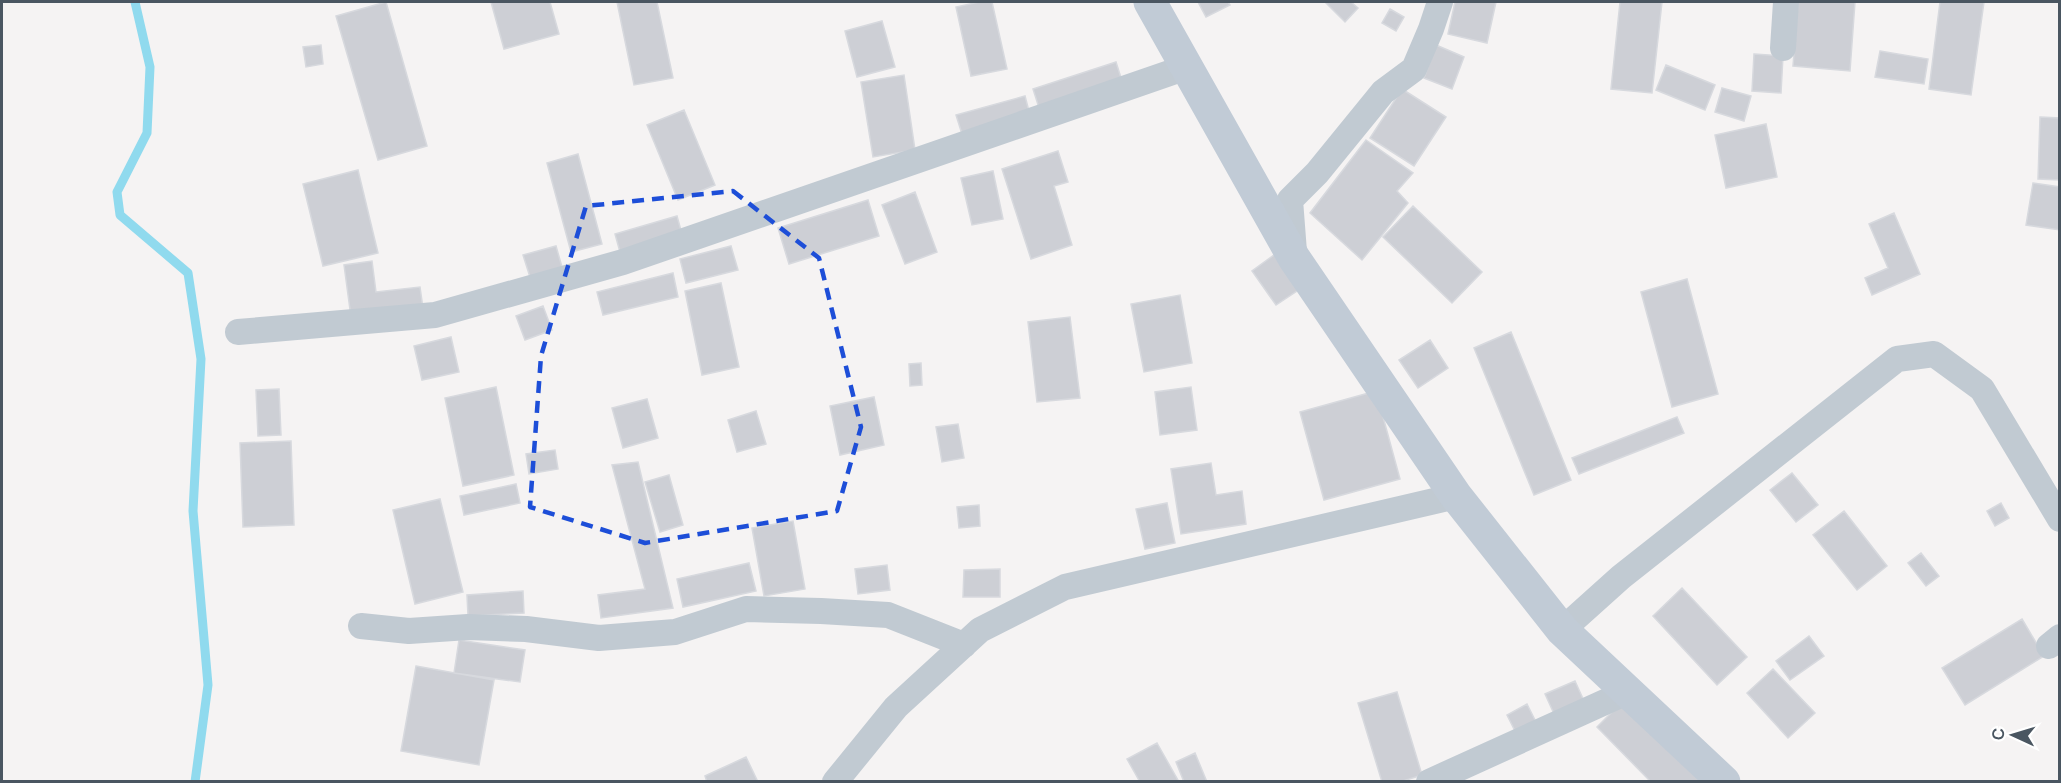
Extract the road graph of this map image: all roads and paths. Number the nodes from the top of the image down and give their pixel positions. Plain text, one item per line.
1 (1150, 2) edge
2 (1440, 2) edge
3 (1786, 2) edge
4 (1783, 48) dead end
5 (1187, 67) junction
6 (1294, 258) junction
7 (238, 332) dead end
8 (1456, 496) junction
9 (2060, 519) edge
10 (361, 626) dead end
11 (1562, 630) junction
12 (964, 645) junction
13 (1627, 692) junction
14 (835, 782) edge
15 (1429, 782) edge
16 (1724, 782) edge

1 - 5 street
2 - 6 street
3 - 4 street
5 - 6 street
5 - 7 street
6 - 8 street
8 - 11 street
8 - 12 street
9 - 11 street
10 - 12 street
11 - 13 street
12 - 14 street
13 - 15 street
13 - 16 street

